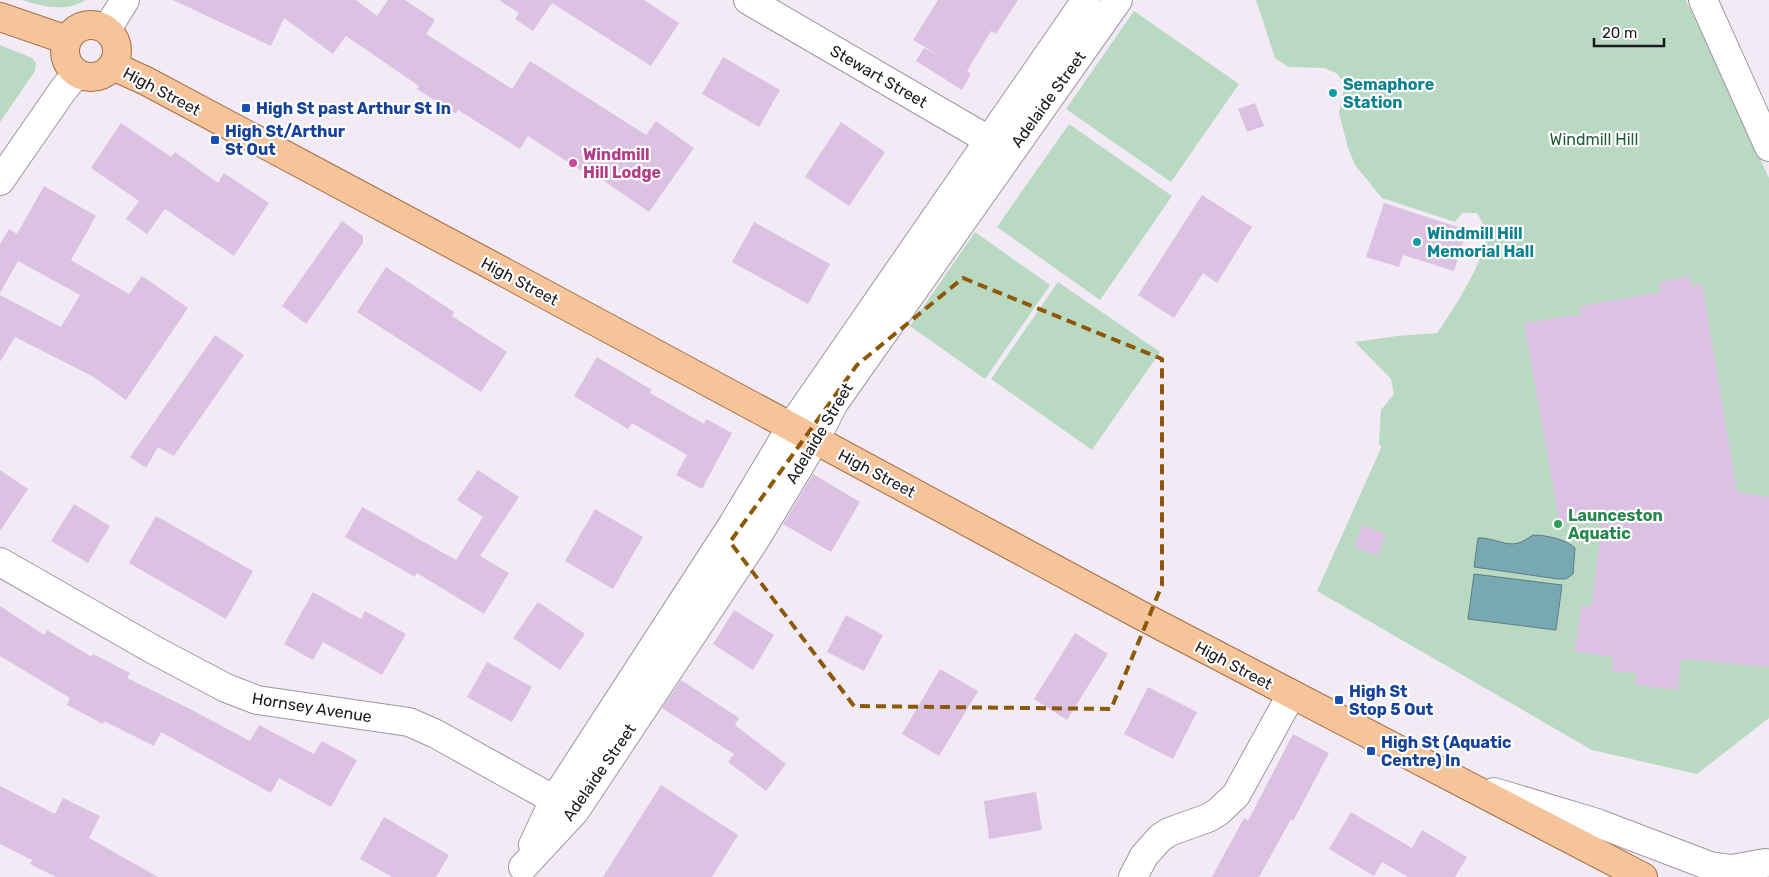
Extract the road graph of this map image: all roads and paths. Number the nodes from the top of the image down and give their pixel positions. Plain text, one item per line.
1 (125, 0) edge
2 (748, 0) edge
3 (1086, 0) edge
4 (1703, 0) edge
5 (1117, 1) edge
6 (0, 17) edge
7 (107, 29) junction
8 (67, 40) junction
9 (1067, 50) junction
10 (113, 66) junction
11 (77, 73) junction
12 (1000, 146) junction
13 (1769, 147) edge
14 (0, 181) edge
15 (823, 398) junction
16 (791, 427) junction
17 (815, 440) junction
18 (733, 524) junction
19 (755, 540) junction
20 (0, 562) edge
21 (686, 620) junction
22 (1291, 695) junction
23 (1466, 784) junction
24 (564, 806) junction
25 (1759, 866) edge
26 (520, 872) edge
27 (1133, 877) edge
28 (1643, 877) edge

1 - 7 street
2 - 12 street, Stewart Street
3 - 9 street, Adelaide Street
4 - 13 street
5 - 9 street, Adelaide Street
6 - 8 main road
7 - 8 main road
7 - 10 main road
8 - 11 main road
9 - 12 street, Adelaide Street
10 - 11 main road
10 - 16 main road, High Street
11 - 14 street
12 - 15 street, Adelaide Street
15 - 16 street, Adelaide Street
15 - 17 street, Adelaide Street
16 - 17 main road, High Street
16 - 18 street, Adelaide Street
17 - 19 street, Adelaide Street
17 - 22 main road, High Street
18 - 19 street
18 - 21 street, Adelaide Street
19 - 21 street, Adelaide Street
20 - 24 street, Hornsey Avenue
21 - 24 street, Adelaide Street
22 - 23 main road, High Street
22 - 27 street
23 - 25 street
23 - 28 main road, High Street
24 - 26 street, Adelaide Street

